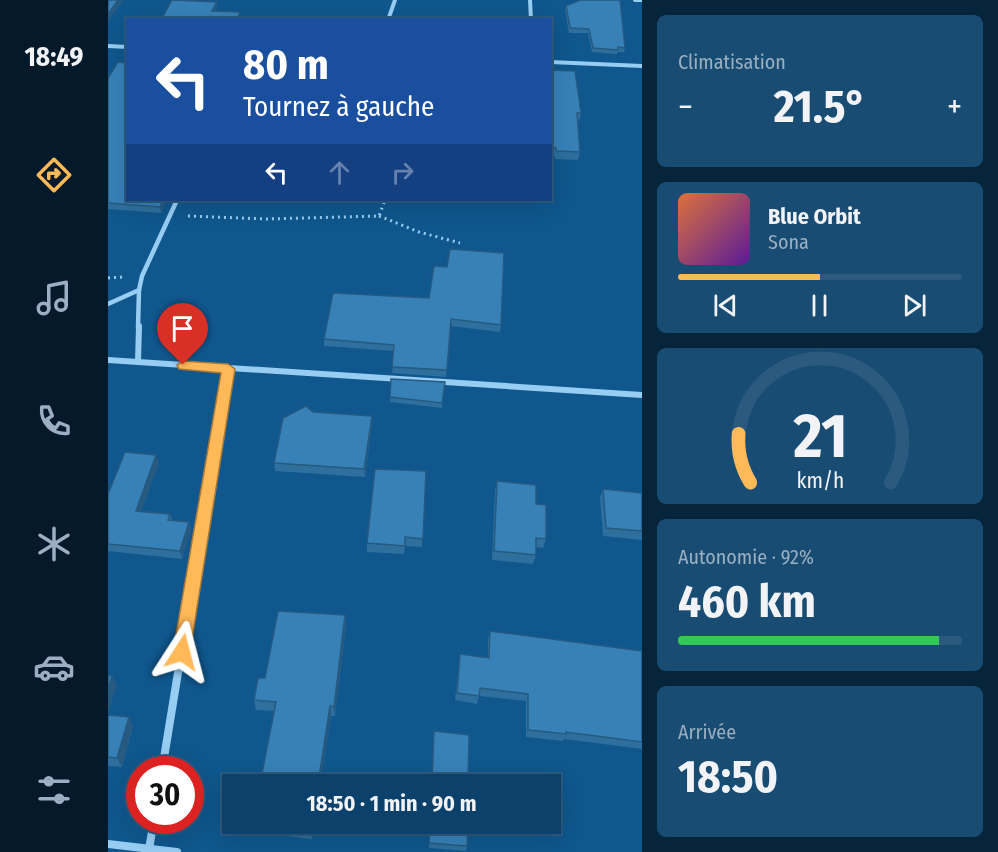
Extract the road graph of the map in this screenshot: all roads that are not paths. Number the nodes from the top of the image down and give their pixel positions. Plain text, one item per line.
1 (395, 0) edge
2 (530, 0) edge
3 (635, 0) edge
4 (642, 0) edge
5 (389, 18) edge
6 (531, 18) edge
7 (108, 46) edge
8 (126, 47) edge
9 (552, 62) edge
10 (642, 66) edge
11 (177, 201) edge
12 (139, 290) junction
13 (108, 304) edge
14 (108, 360) edge
15 (138, 362) junction
16 (228, 369) junction
17 (642, 395) edge
18 (164, 756) edge
19 (152, 834) edge
20 (108, 844) edge
21 (149, 849) junction
22 (177, 852) edge

1 - 5 street
2 - 6 street
3 - 4 street
7 - 8 street
9 - 10 street
11 - 12 street
12 - 13 street
12 - 15 street
14 - 15 street
15 - 16 street
16 - 17 street
16 - 18 street
19 - 21 street
20 - 21 street
21 - 22 street

